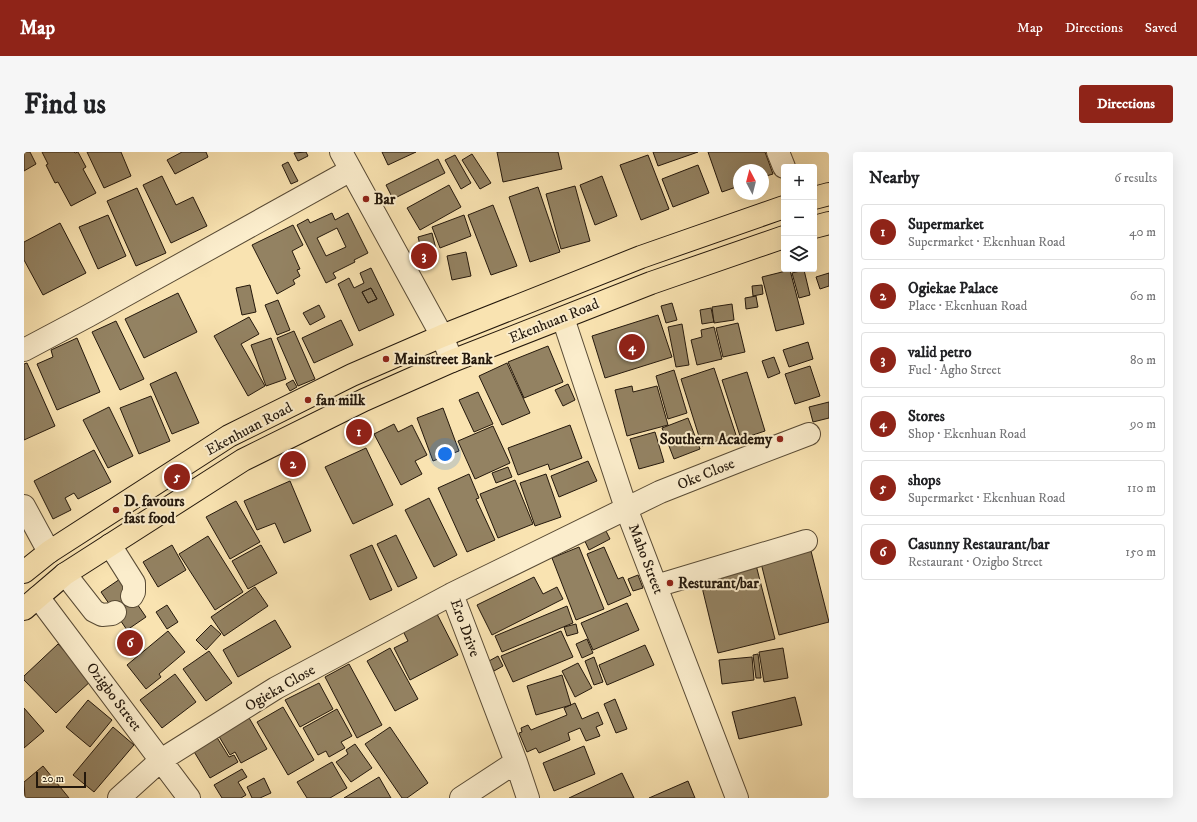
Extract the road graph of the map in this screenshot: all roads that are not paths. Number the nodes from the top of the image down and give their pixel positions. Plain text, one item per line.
1 (778, 152) edge
2 (346, 161) edge
3 (783, 164) edge
4 (829, 194) edge
5 (817, 197) edge
6 (781, 208) edge
7 (829, 223) edge
8 (817, 226) edge
9 (781, 238) edge
10 (563, 318) junction
11 (442, 336) junction
12 (24, 350) edge
13 (452, 361) junction
14 (809, 434) dead end
15 (24, 506) edge
16 (626, 508) junction
17 (806, 541) dead end
18 (110, 545) junction
19 (49, 552) junction
20 (24, 572) edge
21 (65, 574) junction
22 (656, 586) junction
23 (452, 594) junction
24 (132, 596) dead end
25 (31, 603) edge
26 (115, 612) dead end
27 (161, 760) junction
28 (516, 762) junction
29 (119, 798) edge
30 (189, 798) edge
31 (460, 798) edge
32 (528, 798) edge
33 (737, 798) edge

1 - 3 street
2 - 11 street
2 - 12 street
4 - 5 main road
6 - 11 main road, Ekenhuan Road
7 - 8 main road
9 - 10 main road, Ekenhuan Road
10 - 13 main road, Ekenhuan Road
10 - 16 street, Maho Street
11 - 13 street
11 - 19 main road, Ekenhuan Road
13 - 18 main road, Ekenhuan Road
14 - 16 street, Oke Close
15 - 19 street
16 - 22 street, Maho Street
16 - 23 street, Ero Drive
17 - 22 street
18 - 21 main road, Ekenhuan Road
18 - 24 street
19 - 20 main road, Ekenhuan Road
21 - 25 main road, Ekenhuan Road
21 - 26 street
22 - 33 street, Maho Street
23 - 27 street, Ogieka Close
23 - 28 street, Ero Drive
25 - 27 street, Ozigbo Street
27 - 29 street, Ogieka Close
27 - 30 street, Ozigbo Street
28 - 31 street
28 - 32 street, Ero Drive

